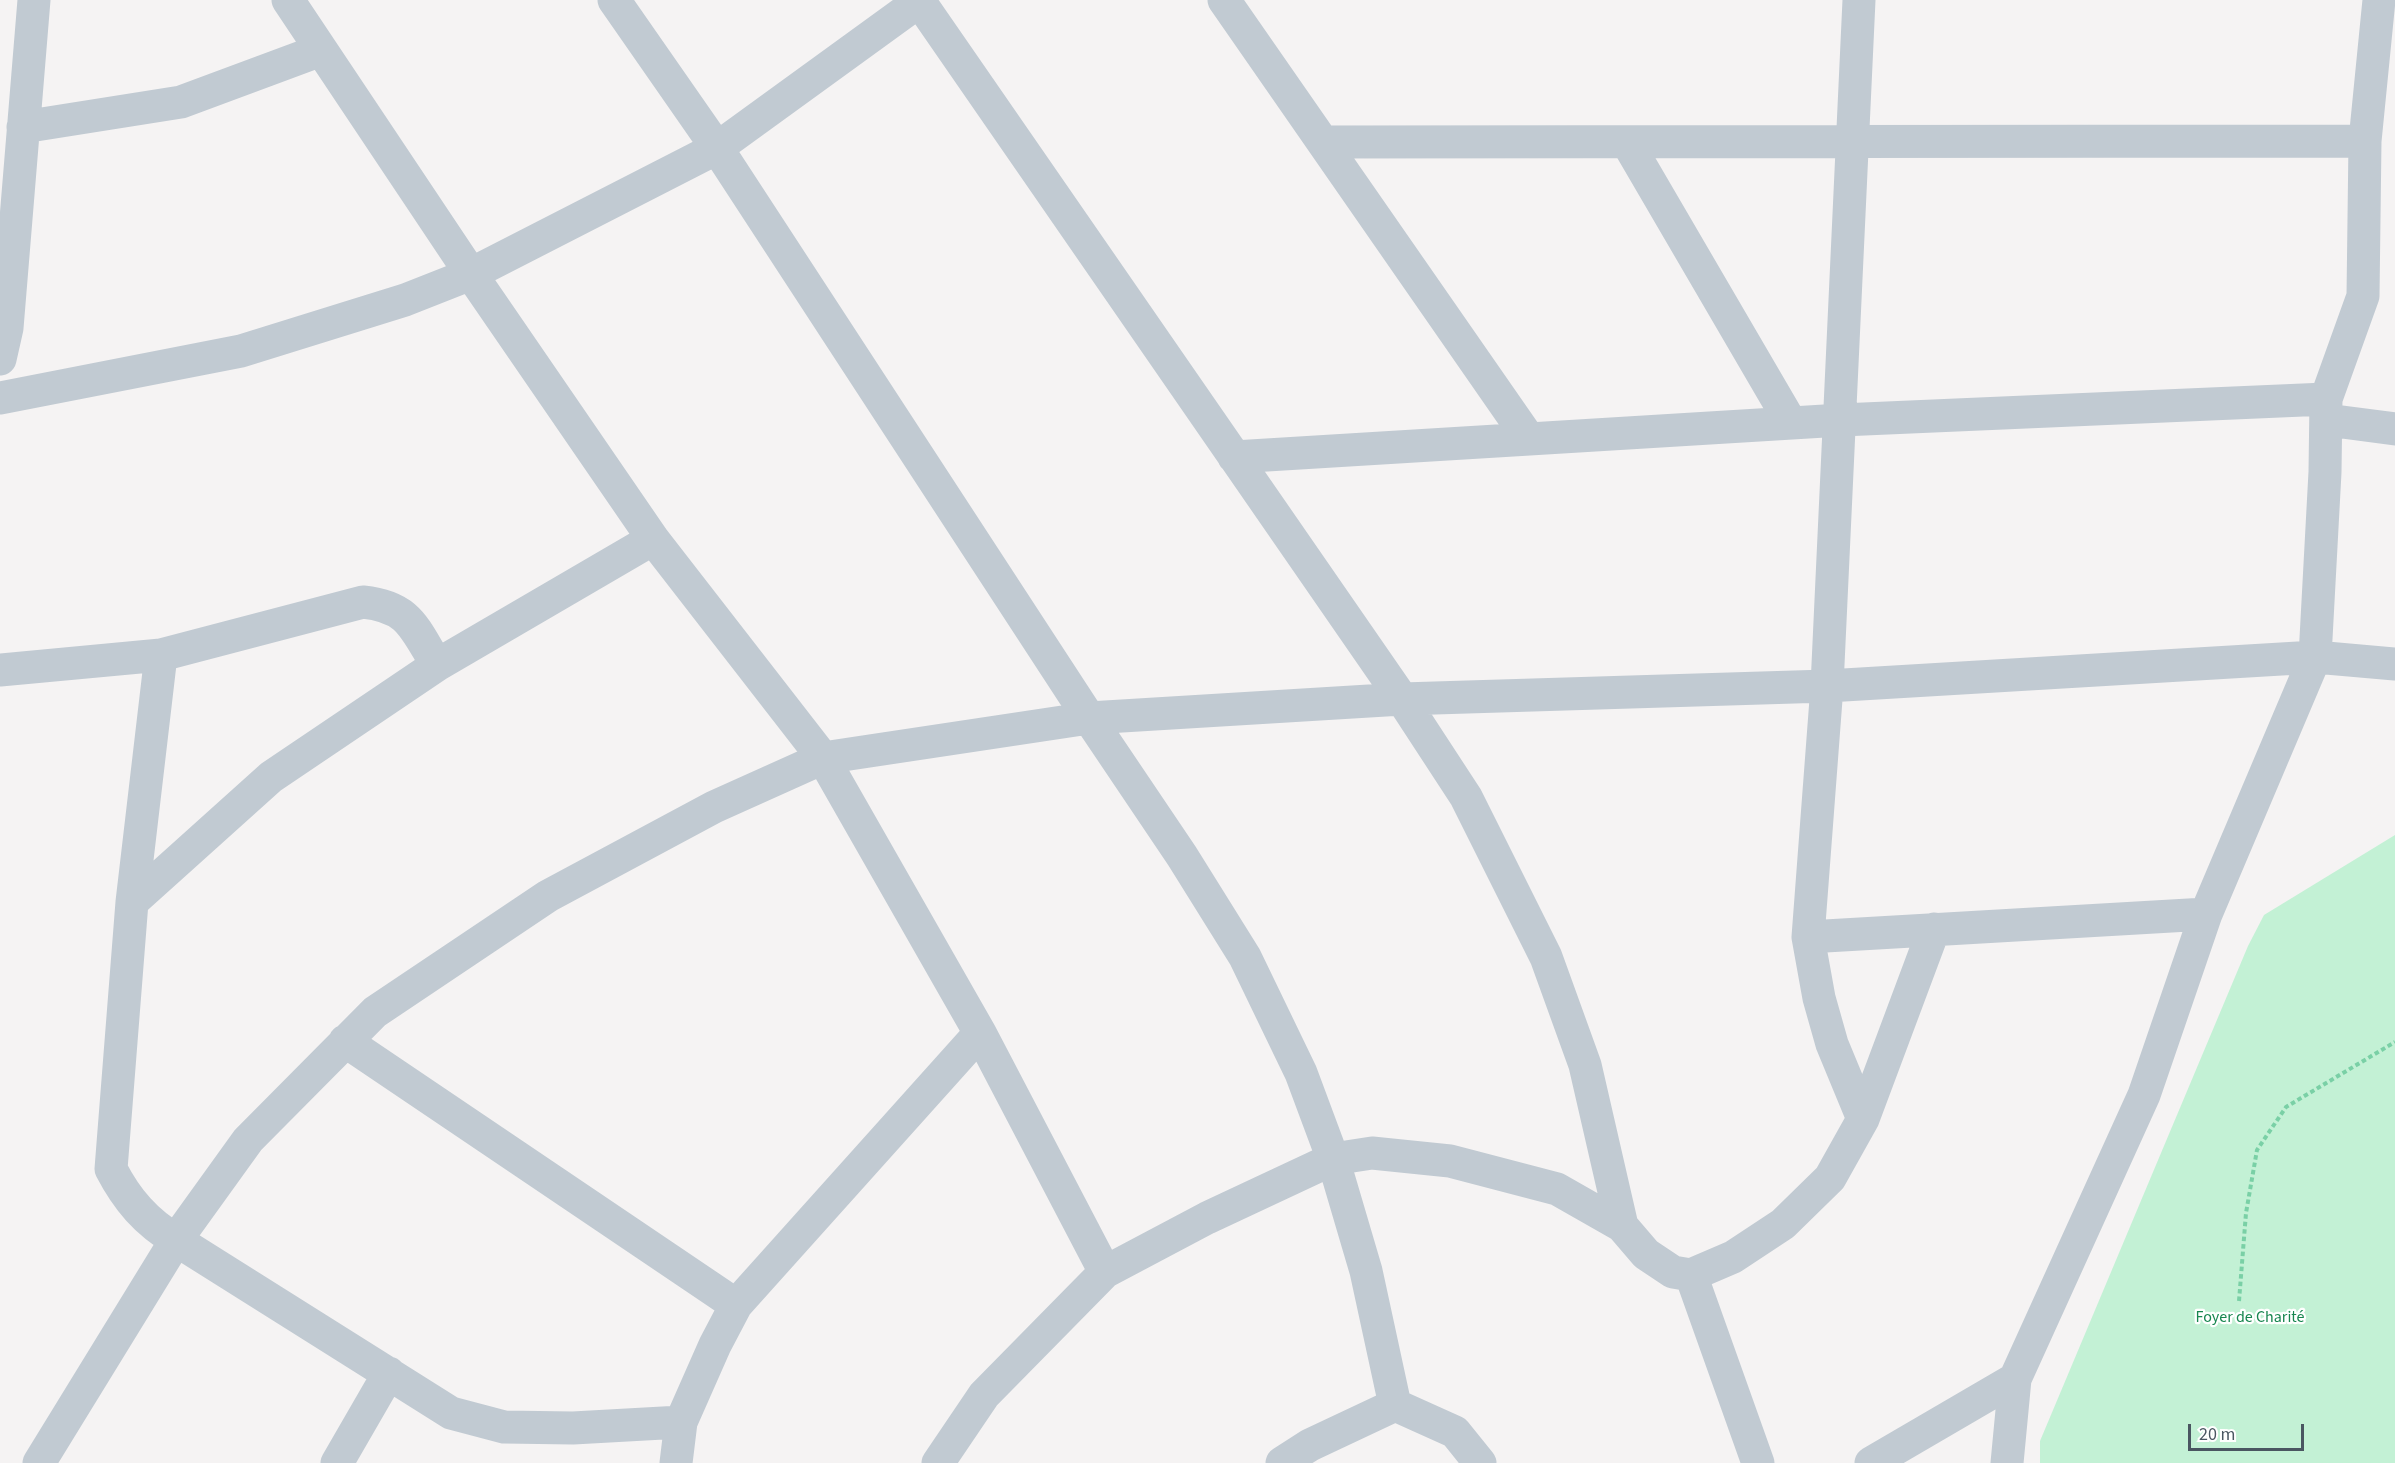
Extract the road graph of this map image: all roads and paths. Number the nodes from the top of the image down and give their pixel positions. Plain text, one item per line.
1 (34, 0) edge
2 (288, 0) edge
3 (614, 0) edge
4 (1224, 0) edge
5 (1859, 0) edge
6 (2379, 0) edge
7 (920, 1) edge
8 (321, 50) junction
9 (23, 127) junction
10 (2365, 141) junction
11 (1323, 142) junction
12 (1627, 142) junction
13 (1853, 142) junction
14 (717, 148) junction
15 (471, 274) junction
16 (5, 299) edge
17 (0, 360) edge
18 (0, 398) edge
19 (2326, 410) junction
20 (1841, 420) junction
21 (1791, 423) junction
22 (2395, 429) edge
23 (1529, 439) junction
24 (1234, 457) junction
25 (653, 539) junction
26 (161, 655) junction
27 (2315, 657) junction
28 (436, 664) junction
29 (2395, 664) edge
30 (0, 670) edge
31 (1827, 686) junction
32 (1402, 699) junction
33 (1089, 718) junction
34 (823, 758) junction
35 (132, 902) junction
36 (2206, 914) junction
37 (1934, 929) junction
38 (1808, 937) junction
39 (980, 1033) junction
40 (345, 1041) junction
41 (2395, 1042) edge
42 (1863, 1119) junction
43 (1333, 1160) junction
44 (1622, 1226) junction
45 (176, 1240) junction
46 (1105, 1272) junction
47 (1691, 1275) junction
48 (2239, 1301) dead end
49 (736, 1305) junction
50 (389, 1373) junction
51 (2014, 1379) junction
52 (1395, 1405) junction
53 (681, 1422) junction
54 (39, 1463) edge
55 (337, 1463) edge
56 (676, 1463) edge
57 (938, 1463) edge
58 (1282, 1463) edge
59 (1480, 1463) edge
60 (1758, 1463) edge
61 (1871, 1463) edge
62 (2007, 1463) edge

1 - 9 street
2 - 8 street
3 - 14 street
4 - 11 street
5 - 13 street
6 - 10 street
7 - 14 street
7 - 24 street
8 - 9 street
8 - 15 street
9 - 16 street
10 - 13 street
10 - 19 street
11 - 12 street
11 - 23 street
12 - 13 street
12 - 21 street
13 - 20 street
14 - 15 street
14 - 33 street
15 - 18 street
15 - 25 street
16 - 17 street
19 - 20 street
19 - 22 street
19 - 27 street
20 - 21 street
20 - 31 street
21 - 23 street
23 - 24 street
24 - 32 street
25 - 28 street
25 - 34 street
26 - 28 street
26 - 30 street
26 - 35 street
27 - 29 street
27 - 31 street
27 - 36 street
28 - 35 street
31 - 32 street
31 - 38 street
32 - 33 street
32 - 44 street
33 - 34 street
33 - 43 street
34 - 39 street
34 - 40 street
35 - 45 street
36 - 37 street
36 - 51 street
37 - 38 street
37 - 42 street
38 - 42 street
39 - 46 street
39 - 49 street
40 - 45 street
40 - 49 street
41 - 48 path
42 - 47 street
43 - 44 street
43 - 46 street
43 - 52 street
44 - 47 street
45 - 50 street
45 - 54 street
46 - 57 street
47 - 60 street
49 - 53 street
50 - 53 street
50 - 55 street
51 - 61 street
51 - 62 street
52 - 58 street
52 - 59 street
53 - 56 street

